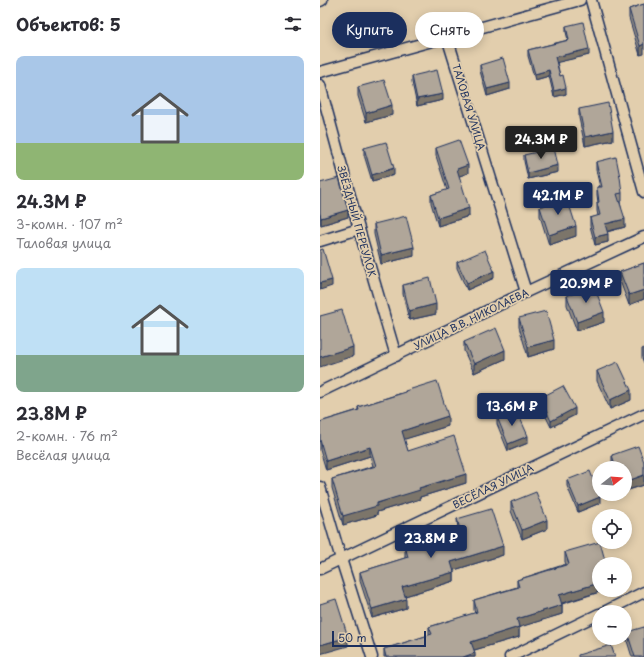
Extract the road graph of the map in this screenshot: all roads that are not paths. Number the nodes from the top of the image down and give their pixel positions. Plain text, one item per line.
1 (580, 0) edge
2 (591, 0) edge
3 (484, 27) edge
4 (415, 46) edge
5 (450, 48) edge
6 (320, 72) edge
7 (320, 85) edge
8 (644, 192) edge
9 (358, 229) junction
10 (644, 237) edge
11 (320, 241) edge
12 (526, 292) junction
13 (396, 356) junction
14 (320, 392) edge
15 (644, 414) edge
16 (320, 486) edge
17 (341, 559) junction
18 (320, 569) edge
19 (644, 592) edge
20 (618, 605) edge
21 (592, 617) edge
22 (372, 657) edge
23 (510, 657) edge

1 - 3 street
2 - 8 street
4 - 6 street
5 - 12 street, ТАЛОВАЯ УЛИЦА
7 - 9 street, ЗВЁЗДНЫЙ ПЕРЕУЛОК
9 - 11 street
9 - 13 street, ЗВЁЗДНЫЙ ПЕРЕУЛОК
10 - 12 street, УЛИЦА В.В. НИКОЛАЕВА
12 - 13 street, УЛИЦА В.В. НИКОЛАЕВА
13 - 14 street, УЛИЦА В.В. НИКОЛАЕВА
15 - 17 street, ВЕСЁЛАЯ УЛИЦА
16 - 17 street
17 - 18 street, ВЕСЁЛАЯ УЛИЦА
17 - 22 street
19 - 20 street
21 - 23 street

